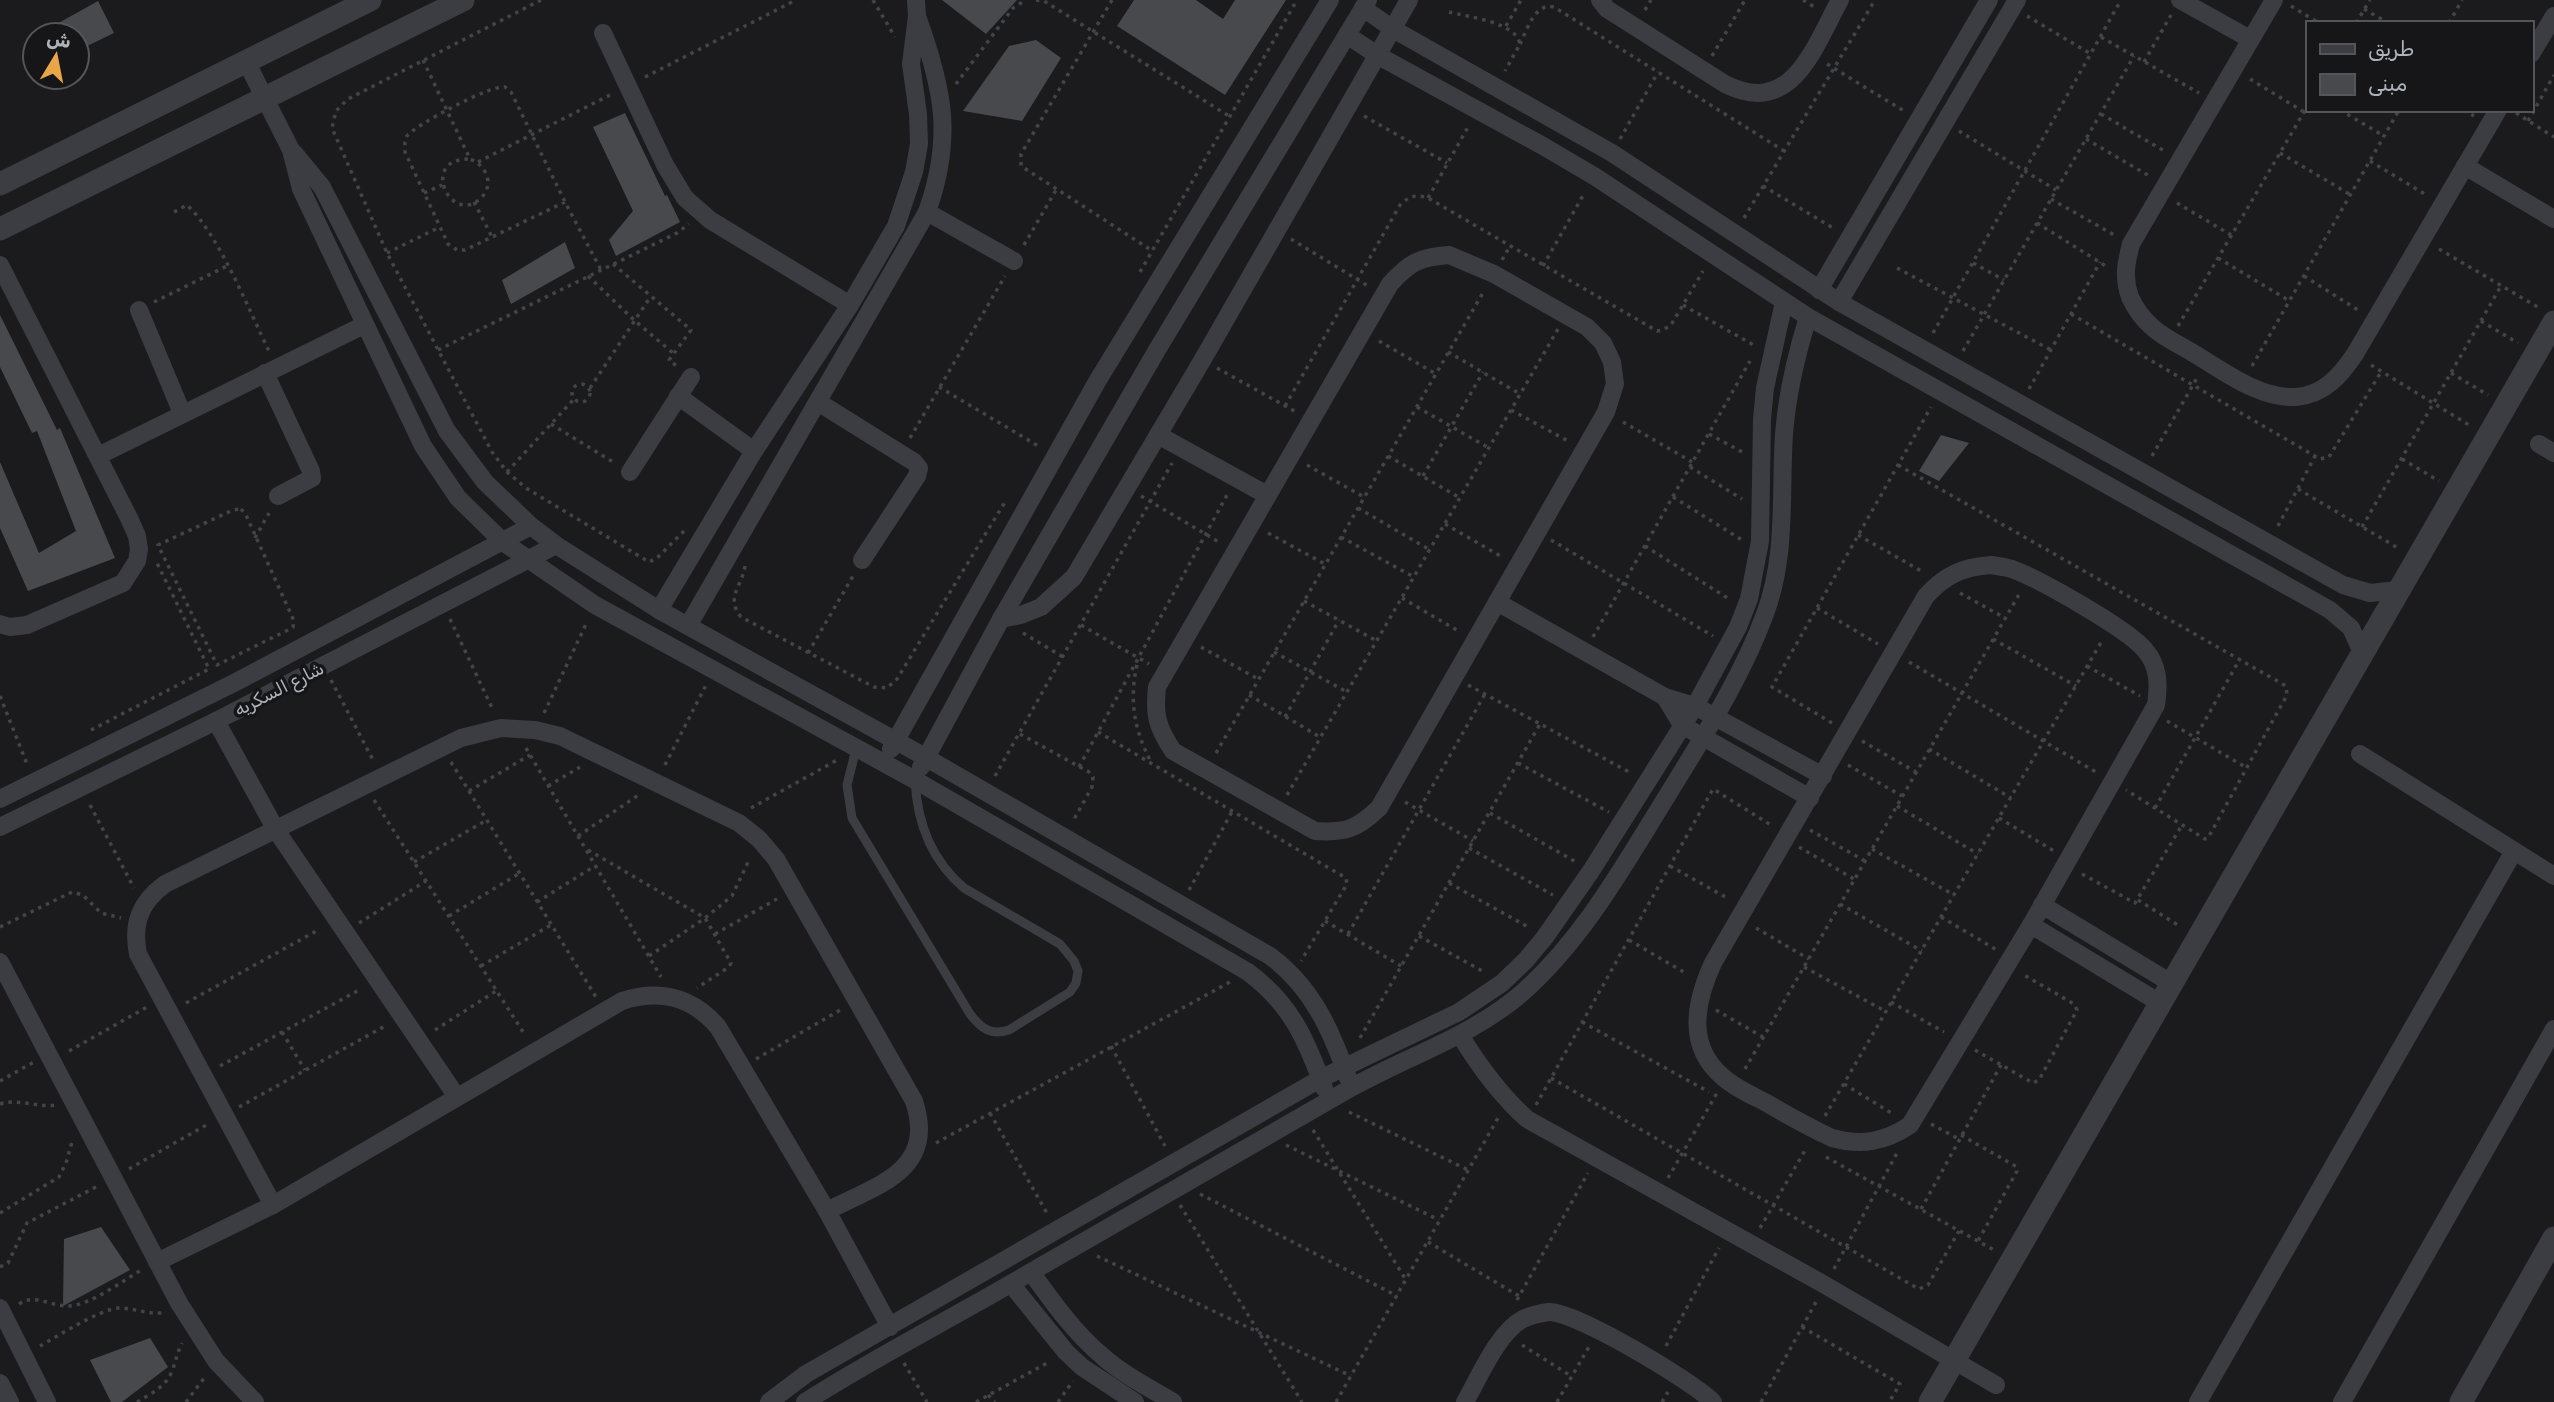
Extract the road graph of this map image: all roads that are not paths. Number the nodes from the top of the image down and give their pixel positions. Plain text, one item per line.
1 (370, 0) edge
2 (463, 0) edge
3 (1330, 0) edge
4 (1409, 0) edge
5 (1600, 0) edge
6 (1840, 0) edge
7 (1989, 0) edge
8 (2282, 3) edge
9 (1366, 4) edge
10 (2015, 4) edge
11 (2177, 5) edge
12 (916, 8) edge
13 (2554, 16) edge
14 (1392, 29) junction
15 (603, 33) dead end
16 (1347, 35) junction
17 (2250, 39) junction
18 (2533, 51) edge
19 (1377, 55) junction
20 (246, 61) junction
21 (266, 99) junction
22 (2497, 112) edge
23 (291, 150) junction
24 (2465, 166) junction
25 (0, 184) edge
26 (927, 212) junction
27 (2554, 219) edge
28 (0, 229) edge
29 (1737, 237) junction
30 (1014, 261) road end
31 (1725, 262) junction
32 (0, 265) edge
33 (1819, 290) junction
34 (1839, 302) junction
35 (1784, 303) junction
36 (850, 305) junction
37 (139, 310) road end
38 (2549, 316) edge
39 (1808, 317) junction
40 (364, 325) junction
41 (1919, 349) junction
42 (1902, 369) junction
43 (271, 370) junction
44 (691, 377) road end
45 (678, 396) junction
46 (818, 402) junction
47 (182, 413) junction
48 (1158, 435) junction
49 (754, 451) junction
50 (98, 456) junction
51 (630, 472) road end
52 (1267, 495) junction
53 (278, 496) road end
54 (531, 526) junction
55 (503, 542) junction
56 (556, 545) junction
57 (528, 561) junction
58 (863, 568) road end
59 (2398, 590) junction
60 (1497, 603) junction
61 (659, 610) junction
62 (1001, 619) junction
63 (0, 624) edge
64 (688, 626) junction
65 (2362, 653) junction
66 (1665, 697) junction
67 (1695, 706) junction
68 (1715, 717) junction
69 (216, 721) junction
70 (1682, 725) junction
71 (1703, 737) junction
72 (895, 741) junction
73 (856, 749) junction
74 (2360, 754) dead end
75 (925, 757) junction
76 (884, 763) junction
77 (1823, 776) junction
78 (915, 779) junction
79 (1810, 798) junction
80 (0, 799) edge
81 (0, 827) edge
82 (276, 830) junction
83 (2514, 851) junction
84 (2554, 876) edge
85 (2042, 905) junction
86 (2031, 925) junction
87 (1260, 950) junction
88 (0, 962) edge
89 (1248, 972) junction
90 (2165, 993) junction
91 (2553, 1032) edge
92 (1460, 1035) junction
93 (1344, 1066) junction
94 (1320, 1079) junction
95 (1351, 1088) junction
96 (457, 1097) junction
97 (1329, 1101) junction
98 (273, 1205) junction
99 (827, 1211) junction
100 (2554, 1238) edge
101 (157, 1262) junction
102 (1031, 1272) junction
103 (1011, 1284) junction
104 (1, 1311) edge
105 (890, 1327) junction
106 (1954, 1359) junction
107 (0, 1383) edge
108 (1996, 1385) dead end
109 (1163, 1399) edge
110 (10, 1402) edge
111 (47, 1402) edge
112 (255, 1402) edge
113 (769, 1402) edge
114 (805, 1402) edge
115 (1135, 1402) edge
116 (1465, 1402) edge
117 (1713, 1402) edge
118 (1930, 1402) edge
119 (2198, 1402) edge
120 (2342, 1402) edge
121 (2461, 1402) edge

1 - 20 street
2 - 21 street
3 - 72 street
4 - 14 street
5 - 6 street
7 - 33 street
8 - 17 street
9 - 14 street
9 - 16 street
10 - 34 street
11 - 17 street
12 - 26 street
12 - 36 street
13 - 18 street
14 - 19 street
14 - 29 street
15 - 36 street
16 - 19 street
16 - 62 street
17 - 24 street
19 - 31 street
19 - 48 street
20 - 21 street
20 - 25 street
21 - 23 street
21 - 28 street
22 - 24 street
23 - 40 street
23 - 54 street
24 - 27 street
26 - 30 street
26 - 46 street
29 - 31 street
29 - 33 street
31 - 35 street
32 - 50 street
33 - 34 street
34 - 41 street
35 - 39 street
35 - 67 street
36 - 49 street
37 - 47 street
38 - 59 street
39 - 42 street
39 - 68 street
40 - 43 street
40 - 55 street
41 - 42 street
41 - 59 street
42 - 65 street
43 - 47 street
43 - 53 street
44 - 45 street
45 - 49 street
45 - 51 street
46 - 58 street
46 - 64 street
47 - 50 street
48 - 52 street
48 - 62 street
49 - 61 street
50 - 63 street
52 - 60 street
52 - 60 street
54 - 55 street, شارع السكريه
54 - 56 street
55 - 57 street
55 - 80 street, شارع السكريه
56 - 57 street, شارع السكريه
56 - 61 street
57 - 69 street, شارع السكريه
57 - 73 street
59 - 65 street
60 - 66 street
61 - 64 street
62 - 75 street
64 - 72 street
65 - 90 street
66 - 67 street
66 - 70 street
67 - 68 street
67 - 70 street
68 - 71 street
68 - 77 street
69 - 81 street, شارع السكريه
69 - 82 street
70 - 71 street
70 - 93 street
71 - 79 street
71 - 92 street
72 - 75 street
72 - 76 street
73 - 76 street
73 - 78 lane
74 - 83 street
75 - 78 street
75 - 87 street
76 - 78 street
77 - 79 street
77 - 85 street
78 - 89 street
79 - 86 street
82 - 96 street
82 - 98 street
82 - 99 street
83 - 84 street
83 - 119 street
85 - 86 street
85 - 90 street
86 - 90 street
87 - 89 street
87 - 93 street
88 - 101 street
89 - 94 street
90 - 106 street
91 - 120 street
92 - 95 street
92 - 106 street
93 - 94 street
93 - 95 street
94 - 97 street
94 - 105 street
95 - 97 street
96 - 98 street
96 - 99 street
97 - 102 street
98 - 101 street
99 - 105 street
100 - 121 street
101 - 112 street
102 - 103 street
102 - 109 street
103 - 114 street
103 - 115 street
104 - 111 street
105 - 113 street
106 - 108 street
106 - 118 street
107 - 110 street
116 - 117 street

